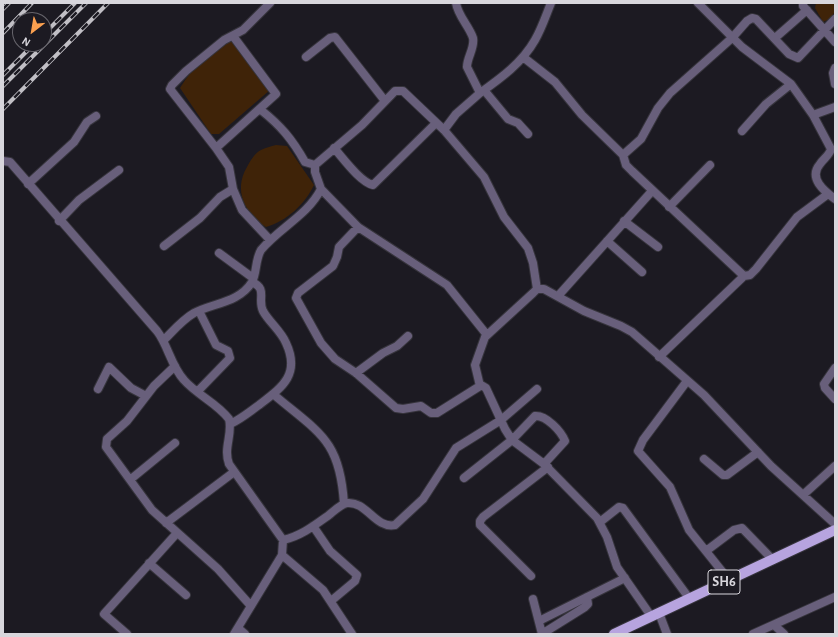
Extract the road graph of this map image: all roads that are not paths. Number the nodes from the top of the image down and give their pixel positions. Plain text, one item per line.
1 (270, 3) edge
2 (456, 3) edge
3 (551, 3) edge
4 (698, 3) edge
5 (805, 7) edge
6 (835, 19) edge
7 (824, 30) junction
8 (233, 36) junction
9 (732, 38) junction
10 (775, 38) junction
11 (835, 42) edge
12 (306, 56) dead end
13 (523, 57) junction
14 (835, 68) edge
15 (791, 84) junction
16 (835, 84) edge
17 (482, 91) junction
18 (385, 101) junction
19 (835, 107) edge
20 (261, 110) junction
21 (96, 116) dead end
22 (813, 116) junction
23 (436, 123) junction
24 (444, 130) junction
25 (742, 131) dead end
26 (528, 134) dead end
27 (216, 148) junction
28 (334, 148) junction
29 (623, 155) junction
30 (3, 161) edge
31 (315, 164) junction
32 (710, 165) dead end
33 (119, 170) dead end
34 (28, 184) junction
35 (233, 189) junction
36 (321, 189) junction
37 (652, 190) junction
38 (828, 194) junction
39 (835, 199) edge
40 (669, 207) junction
41 (59, 221) junction
42 (624, 221) junction
43 (358, 227) junction
44 (270, 240) junction
45 (607, 241) junction
46 (164, 246) dead end
47 (658, 247) dead end
48 (219, 253) dead end
49 (642, 272) dead end
50 (744, 276) junction
51 (253, 280) junction
52 (537, 289) junction
53 (558, 296) junction
54 (199, 311) junction
55 (487, 335) junction
56 (408, 336) dead end
57 (164, 340) junction
58 (659, 356) junction
59 (175, 366) junction
60 (835, 368) edge
61 (356, 373) junction
62 (687, 381) junction
63 (480, 385) junction
64 (98, 389) dead end
65 (538, 389) dead end
66 (198, 392) junction
67 (273, 394) junction
68 (146, 396) junction
69 (835, 399) edge
70 (501, 420) junction
71 (230, 424) junction
72 (512, 440) junction
73 (175, 443) dead end
74 (758, 452) junction
75 (704, 459) dead end
76 (546, 466) junction
77 (835, 466) edge
78 (234, 472) junction
79 (464, 478) dead end
80 (131, 479) junction
81 (803, 495) junction
82 (344, 504) junction
83 (600, 522) junction
84 (166, 524) junction
85 (835, 524) edge
86 (313, 526) junction
87 (835, 530) edge
88 (177, 533) junction
89 (283, 540) junction
90 (706, 551) junction
91 (282, 554) junction
92 (773, 560) junction
93 (149, 563) junction
94 (531, 576) dead end
95 (625, 578) junction
96 (729, 580) junction
97 (186, 595) dead end
98 (587, 597) junction
99 (835, 597) edge
100 (689, 598) junction
101 (533, 599) dead end
102 (331, 600) junction
103 (251, 606) junction
104 (655, 614) junction
105 (539, 621) junction
106 (774, 625) junction
107 (236, 631) edge
108 (127, 634) edge
109 (245, 634) edge
110 (352, 634) edge
111 (542, 634) edge
112 (614, 634) edge
113 (667, 634) edge
114 (753, 634) edge
115 (784, 634) edge

1 - 8 street
2 - 17 street
3 - 13 street
4 - 9 street
5 - 7 street
5 - 10 street
6 - 7 street
7 - 10 street
7 - 11 street
8 - 20 street
8 - 27 street
9 - 10 street
9 - 15 street
9 - 29 street
12 - 18 street
13 - 17 street
13 - 29 street
14 - 16 street
15 - 22 street
15 - 25 street
17 - 24 street
17 - 26 street
18 - 23 street
18 - 28 street
19 - 22 street
20 - 27 street
20 - 31 street
21 - 34 street
22 - 38 street
23 - 24 street
23 - 28 street
24 - 52 street
27 - 35 street
28 - 31 street
29 - 37 street
30 - 34 street
31 - 36 street
32 - 40 street
33 - 41 street
34 - 41 street
35 - 44 street
35 - 46 street
36 - 43 street
36 - 44 street
37 - 40 street
37 - 42 street
38 - 39 street
38 - 50 street
40 - 50 street
41 - 57 street
42 - 45 street
42 - 47 street
43 - 55 street
43 - 61 street
44 - 51 street
45 - 49 street
45 - 53 street
48 - 51 street
50 - 58 street
51 - 54 street
51 - 67 street
52 - 53 street
52 - 55 street
53 - 58 street
54 - 57 street
54 - 66 street
55 - 63 street
56 - 61 street
57 - 59 street
58 - 62 street
59 - 66 street
59 - 68 street
60 - 69 street
61 - 63 street
62 - 74 street
62 - 90 street
63 - 70 street
64 - 68 street
65 - 70 street
66 - 71 street
67 - 71 street
67 - 82 street
68 - 80 street
70 - 72 street
70 - 82 street
71 - 78 street
72 - 76 street
72 - 76 street
72 - 79 street
73 - 80 street
74 - 75 street
74 - 81 street
76 - 83 street
76 - 94 street
77 - 81 street
78 - 84 street
78 - 89 street
80 - 84 street
81 - 85 street
82 - 86 street
83 - 95 street
83 - 100 street
84 - 88 street
86 - 89 street
86 - 102 street
87 - 92 main road, SH6
88 - 93 street
88 - 103 street
89 - 91 street
90 - 92 street
90 - 96 street
91 - 102 street
91 - 103 street
92 - 96 main road, SH6
93 - 97 street
93 - 108 street
95 - 98 street
95 - 104 street
96 - 100 main road, SH6
98 - 105 street
98 - 111 street
99 - 106 street
100 - 104 main road, SH6
101 - 105 street
102 - 110 street
103 - 107 street
104 - 112 main road, SH6
104 - 113 street
105 - 111 street
106 - 114 street
106 - 115 street
107 - 109 street

